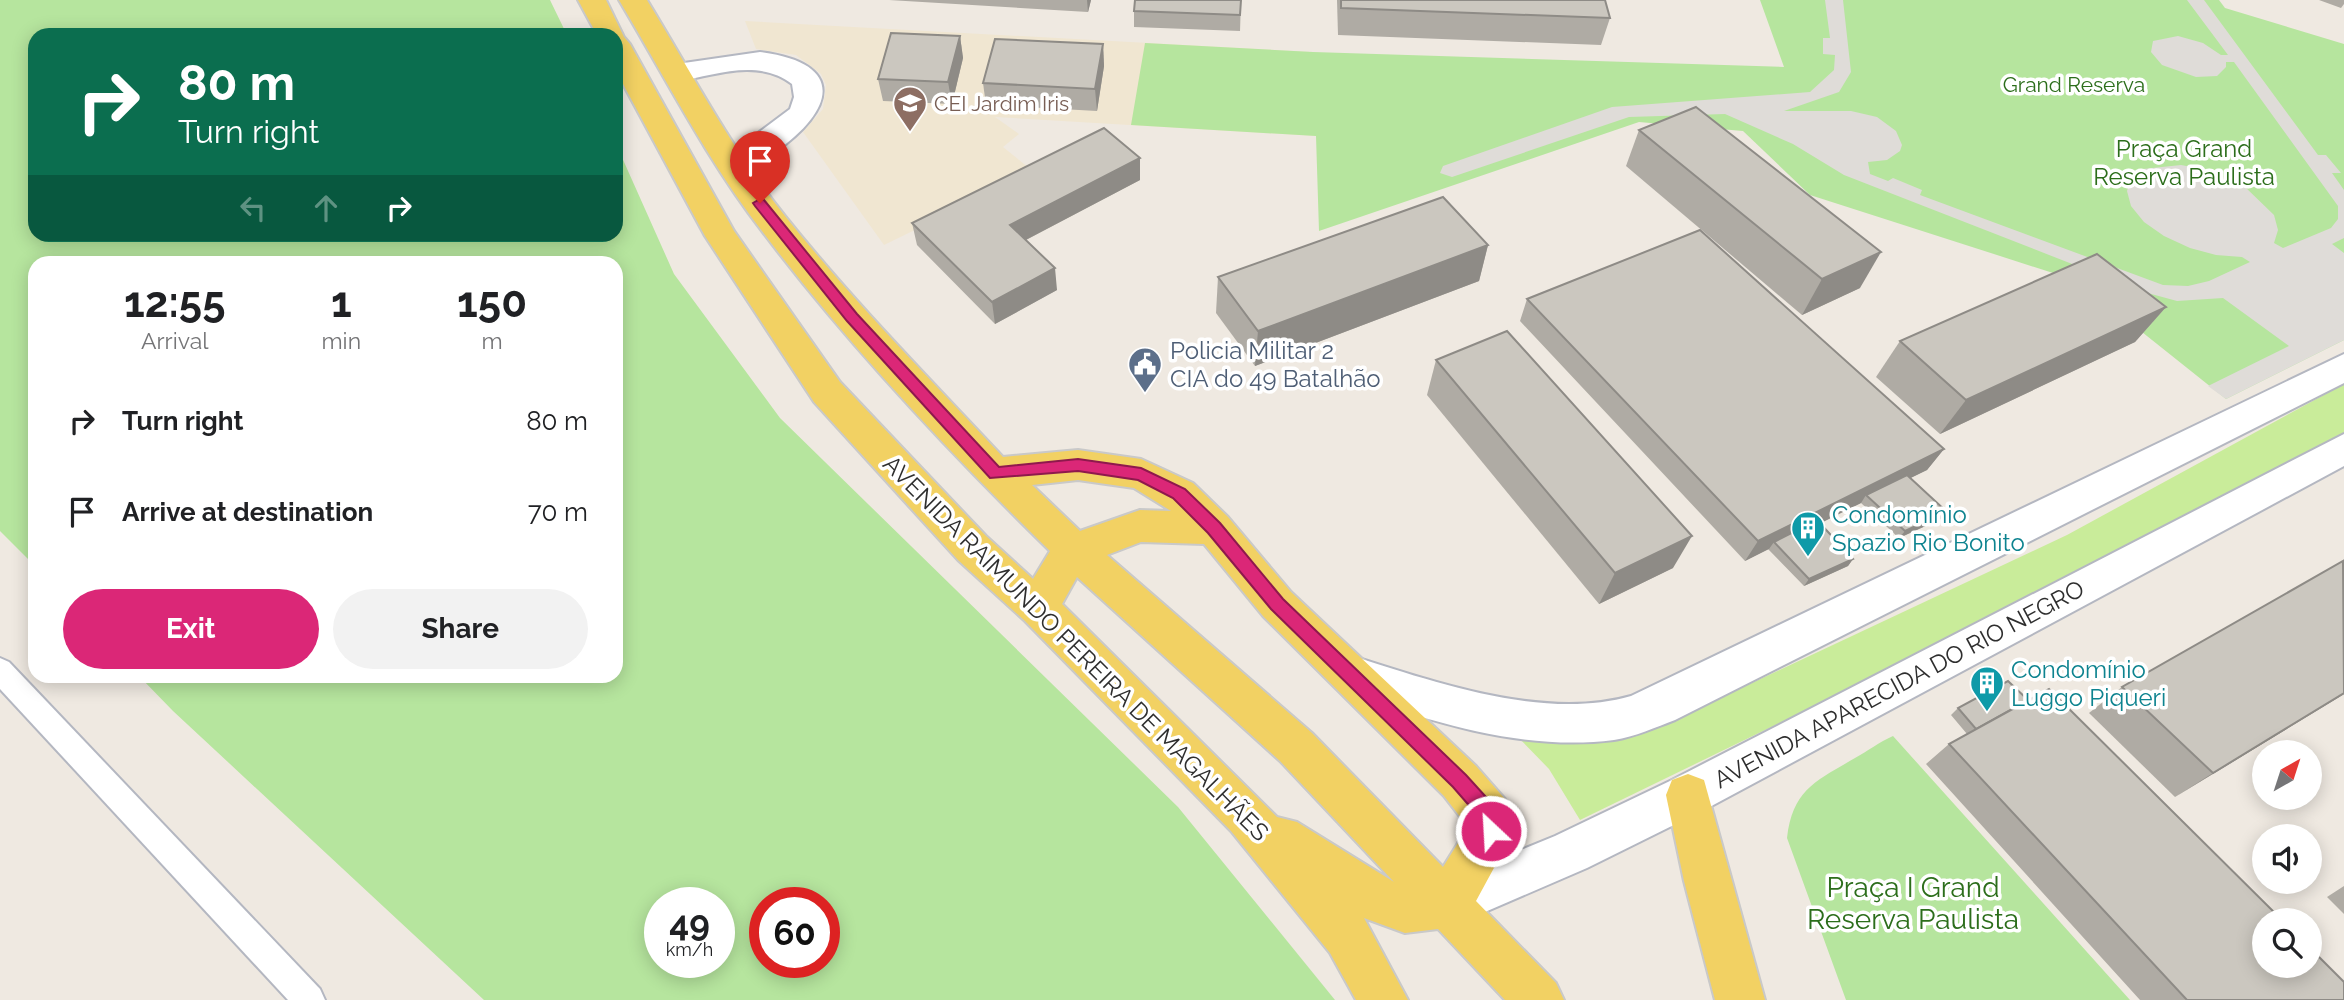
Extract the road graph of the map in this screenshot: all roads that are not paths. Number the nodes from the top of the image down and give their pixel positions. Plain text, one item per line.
1 (592, 0) edge
2 (634, 0) edge
3 (607, 28) edge
4 (623, 57) edge
5 (677, 72) junction
6 (734, 166) junction
7 (2344, 367) edge
8 (2344, 449) edge
9 (995, 473) junction
10 (1214, 528) junction
11 (1074, 550) junction
12 (1039, 609) junction
13 (0, 670) edge
14 (1352, 675) junction
15 (1688, 795) junction
16 (1247, 816) junction
17 (1448, 904) junction
18 (309, 1000) edge
19 (1383, 1000) edge
20 (1539, 1000) edge
21 (1740, 1000) edge

1 - 3 main road
2 - 5 main road
4 - 12 main road, AVENIDA RAIMUNDO PEREIRA DE MAGALHÃES
5 - 6 main road
5 - 6 street
6 - 9 main road
7 - 14 street
8 - 15 street, AVENIDA APARECIDA DO RIO NEGRO
9 - 10 main road
9 - 11 main road
10 - 11 main road
10 - 14 main road
11 - 12 main road
11 - 17 main road
12 - 16 main road, AVENIDA RAIMUNDO PEREIRA DE MAGALHÃES
13 - 18 lane
14 - 17 main road
15 - 17 street, AVENIDA APARECIDA DO RIO NEGRO
15 - 21 main road
16 - 17 main road
16 - 19 main road, AVENIDA RAIMUNDO PEREIRA DE MAGALHÃES
17 - 20 main road

